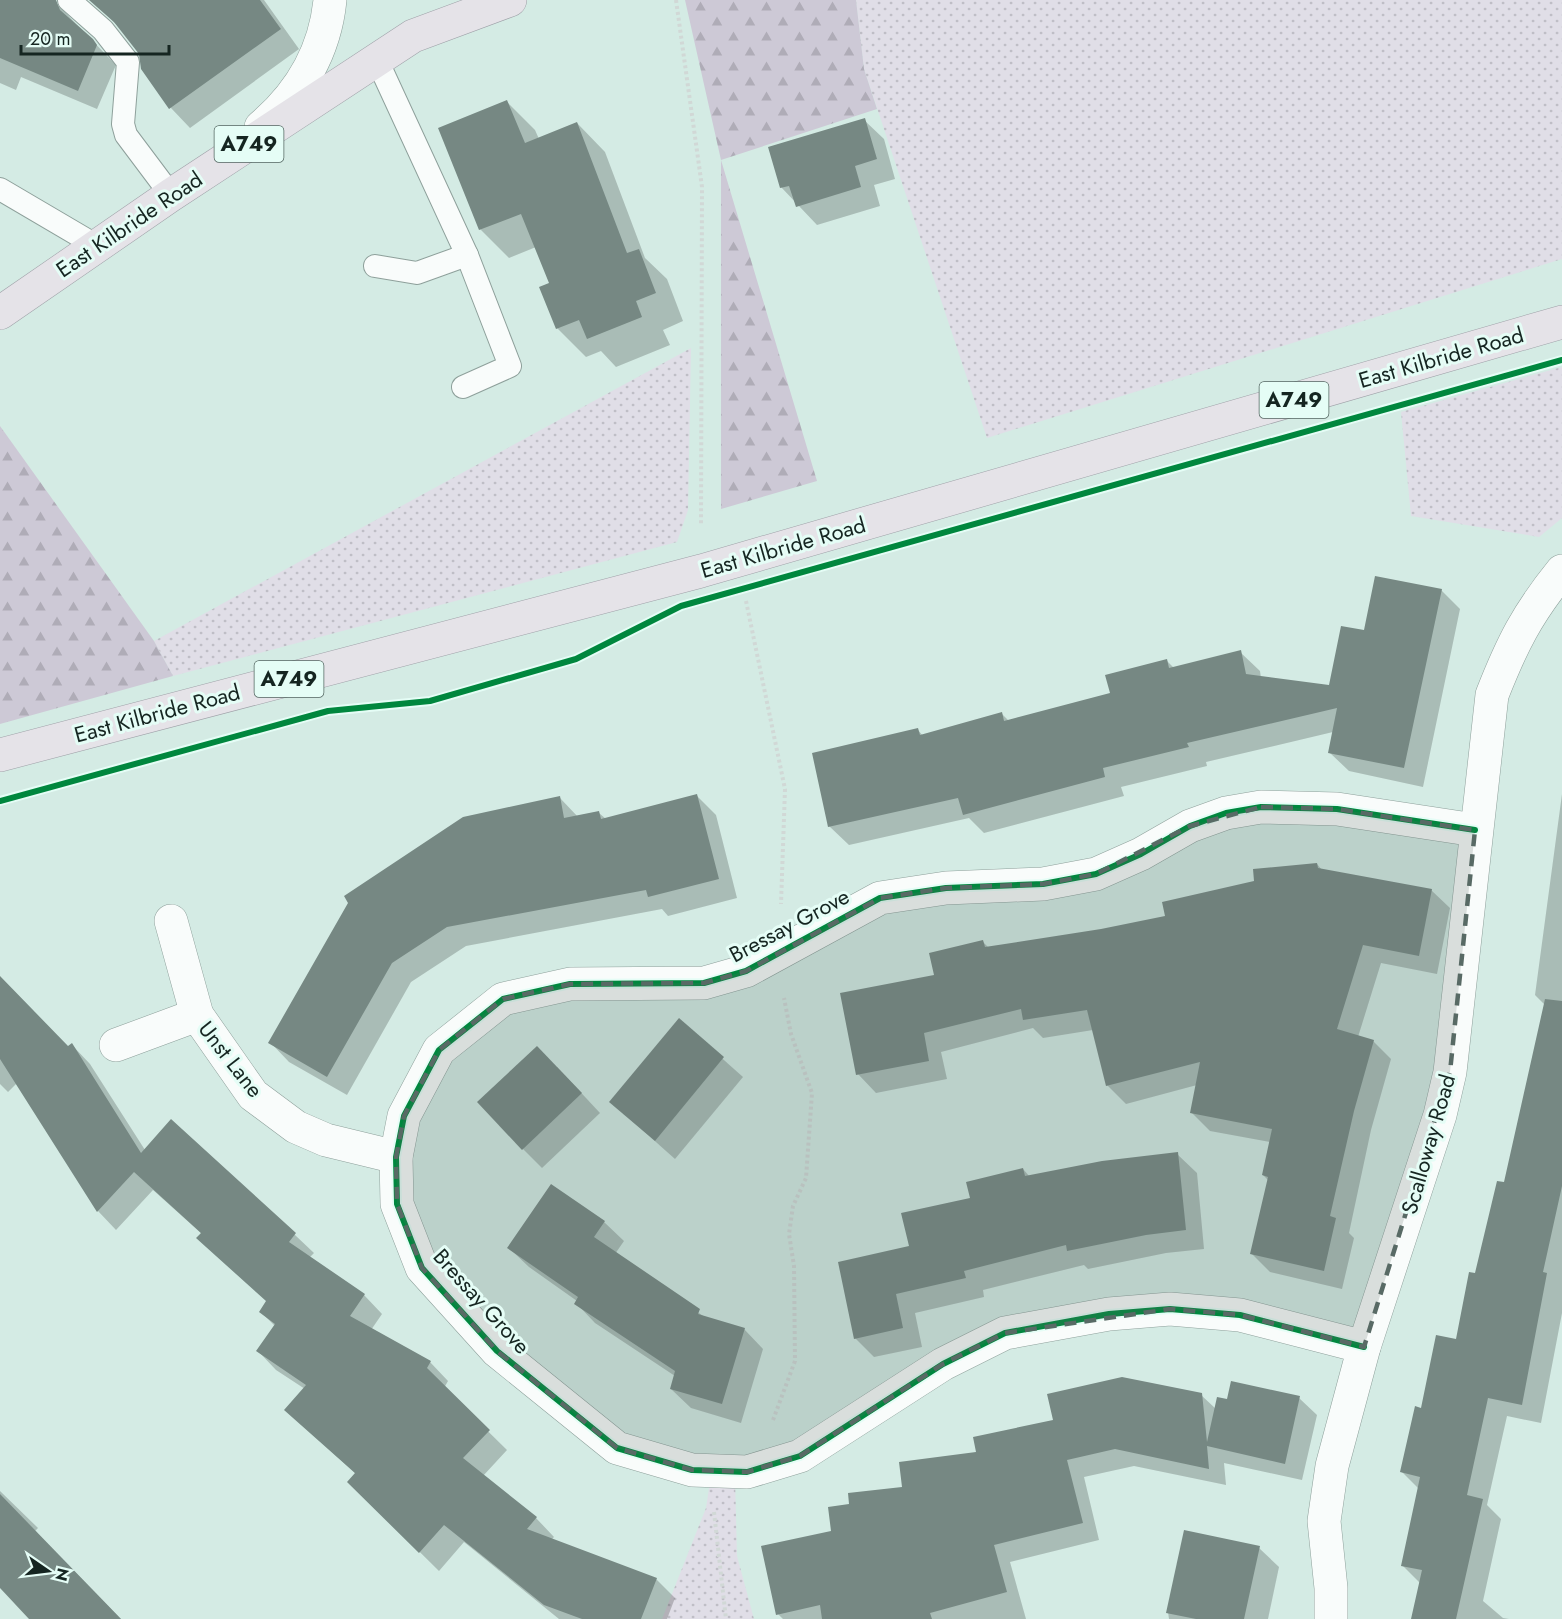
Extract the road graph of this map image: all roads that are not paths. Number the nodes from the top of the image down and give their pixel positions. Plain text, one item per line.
1 (69, 0) edge
2 (330, 0) edge
3 (510, 0) edge
4 (377, 60) junction
5 (0, 189) edge
6 (171, 195) junction
7 (97, 246) junction
8 (467, 255) junction
9 (375, 266) dead end
10 (0, 313) edge
11 (1562, 322) edge
12 (463, 387) dead end
13 (1562, 571) edge
14 (0, 754) edge
15 (1476, 830) junction
16 (171, 921) dead end
17 (196, 1015) junction
18 (116, 1046) dead end
19 (396, 1157) junction
20 (1364, 1347) junction
21 (1330, 1619) edge

1 - 6 lane
2 - 6 street
3 - 4 main road, East Kilbride Road / A749
4 - 6 main road, East Kilbride Road / A749
4 - 8 lane
5 - 7 lane
6 - 7 main road, East Kilbride Road / A749
7 - 10 main road, East Kilbride Road / A749
8 - 9 lane
8 - 12 lane
11 - 14 main road, East Kilbride Road / A749
13 - 15 street, Scalloway Road
15 - 19 street, Bressay Grove
15 - 20 street, Scalloway Road
16 - 17 street, Unst Lane
17 - 18 street, Unst Lane
17 - 19 street, Unst Lane
19 - 20 street, Bressay Grove
20 - 21 street, Scalloway Road

